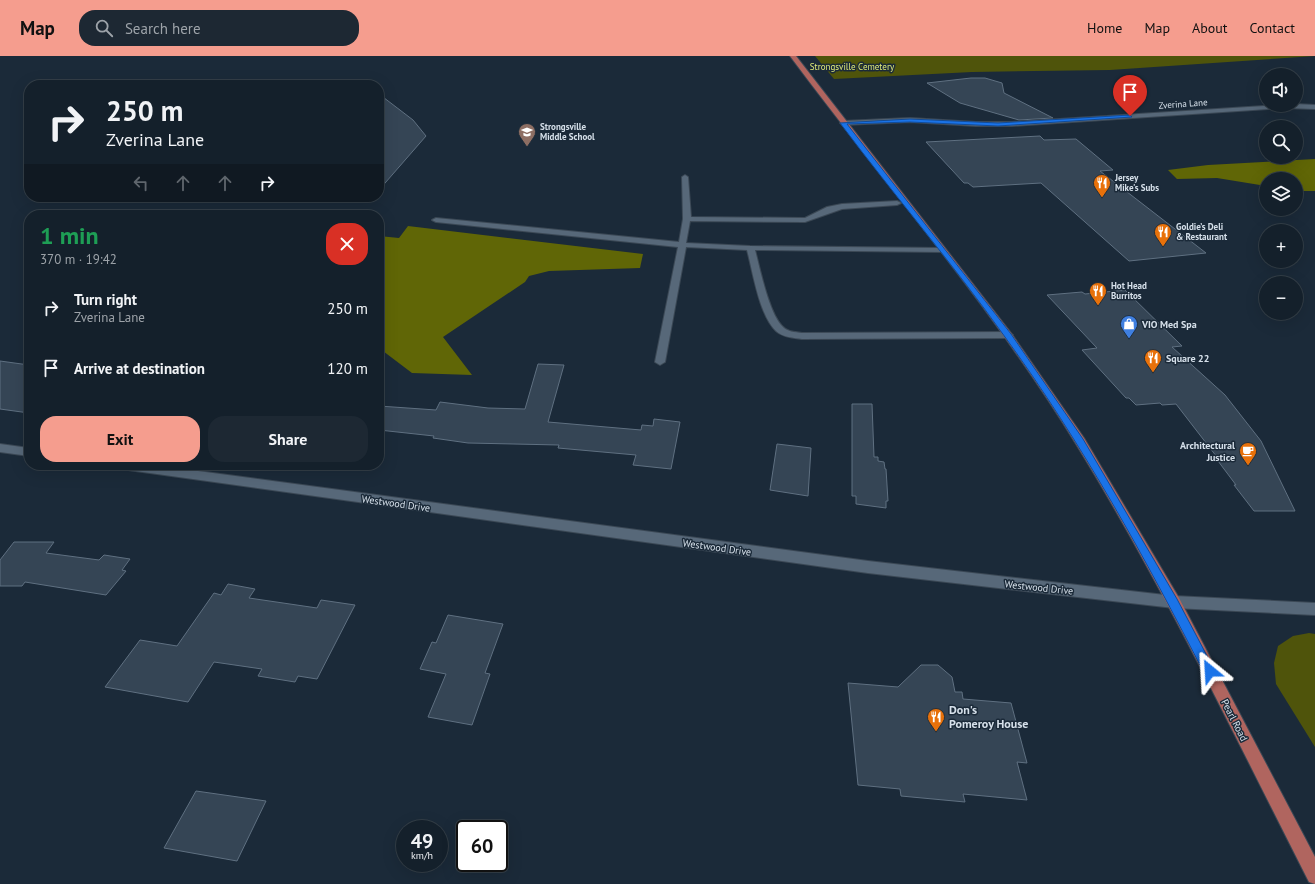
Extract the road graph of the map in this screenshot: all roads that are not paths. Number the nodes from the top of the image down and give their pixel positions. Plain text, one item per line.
1 (793, 56) edge
2 (1315, 101) edge
3 (1303, 103) edge
4 (1303, 107) edge
5 (1315, 107) edge
6 (1259, 108) edge
7 (843, 123) junction
8 (685, 177) dead end
9 (897, 203) dead end
10 (687, 219) junction
11 (436, 220) dead end
12 (682, 245) junction
13 (750, 248) junction
14 (942, 250) junction
15 (1008, 335) junction
16 (660, 362) dead end
17 (0, 448) edge
18 (24, 451) edge
19 (158, 470) edge
20 (1174, 602) junction
21 (1315, 610) edge
22 (1315, 876) edge

1 - 7 main road, Pearl Road
2 - 3 street, Zverina Lane
4 - 5 street, Zverina Lane
6 - 7 street, Zverina Lane
7 - 14 main road, Pearl Road
8 - 10 lane
9 - 10 lane
10 - 12 lane
11 - 12 lane
12 - 13 lane
12 - 16 lane
13 - 14 lane
13 - 15 lane
14 - 15 main road, Pearl Road
15 - 20 main road, Pearl Road
17 - 18 street
19 - 20 street, Westwood Drive
20 - 21 street, Westwood Drive
20 - 22 main road, Pearl Road

